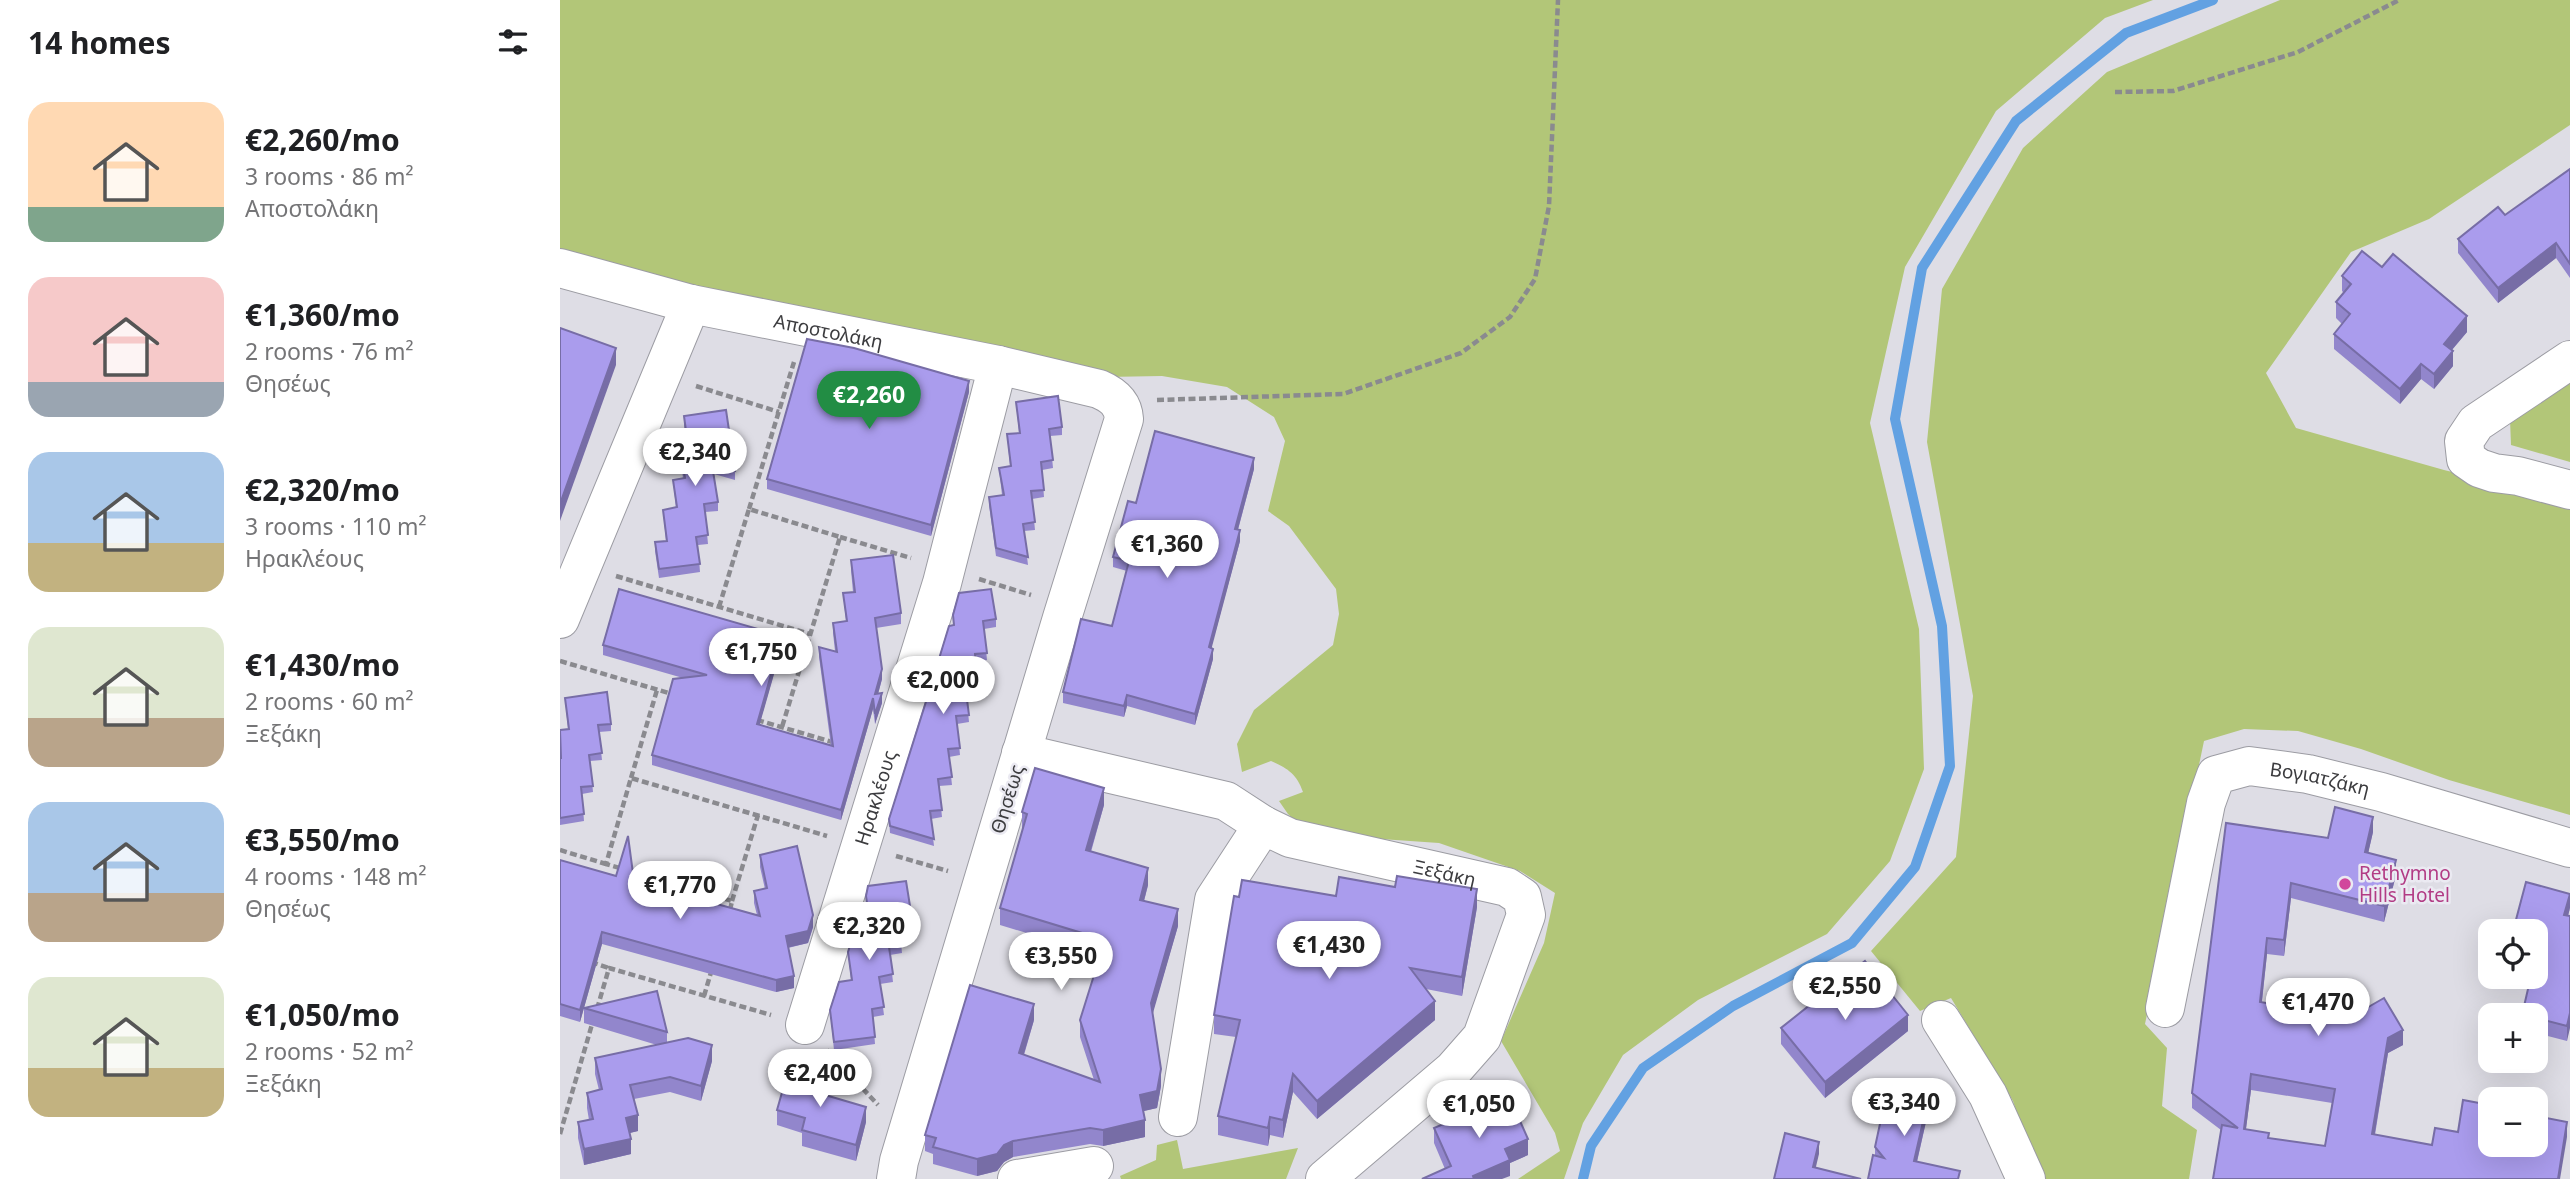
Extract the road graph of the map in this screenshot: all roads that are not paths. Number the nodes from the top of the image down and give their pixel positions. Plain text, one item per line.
1 (560, 268) edge
2 (691, 304) junction
3 (2570, 360) edge
4 (998, 365) junction
5 (1121, 411) joint
6 (2570, 490) edge
7 (560, 619) edge
8 (1021, 753) junction
9 (1263, 825) junction
10 (2570, 848) edge
11 (2165, 1008) dead end
12 (1941, 1020) dead end
13 (805, 1025) road end
14 (1178, 1117) dead end
15 (1094, 1166) dead end
16 (897, 1179) edge
17 (1017, 1179) edge
18 (1325, 1179) edge
19 (2026, 1179) edge

1 - 2 street, Αποστολάκη
2 - 4 street, Αποστολάκη
2 - 7 street
3 - 6 street
4 - 5 street, Αποστολάκη
4 - 13 street, Ηρακλέους
5 - 8 street, Θησέως
8 - 9 street, Ξεξάκη
8 - 16 street, Θησέως
9 - 14 street
9 - 18 street, Ξεξάκη
10 - 11 street, Βογιατζάκη
12 - 19 street
15 - 17 street

